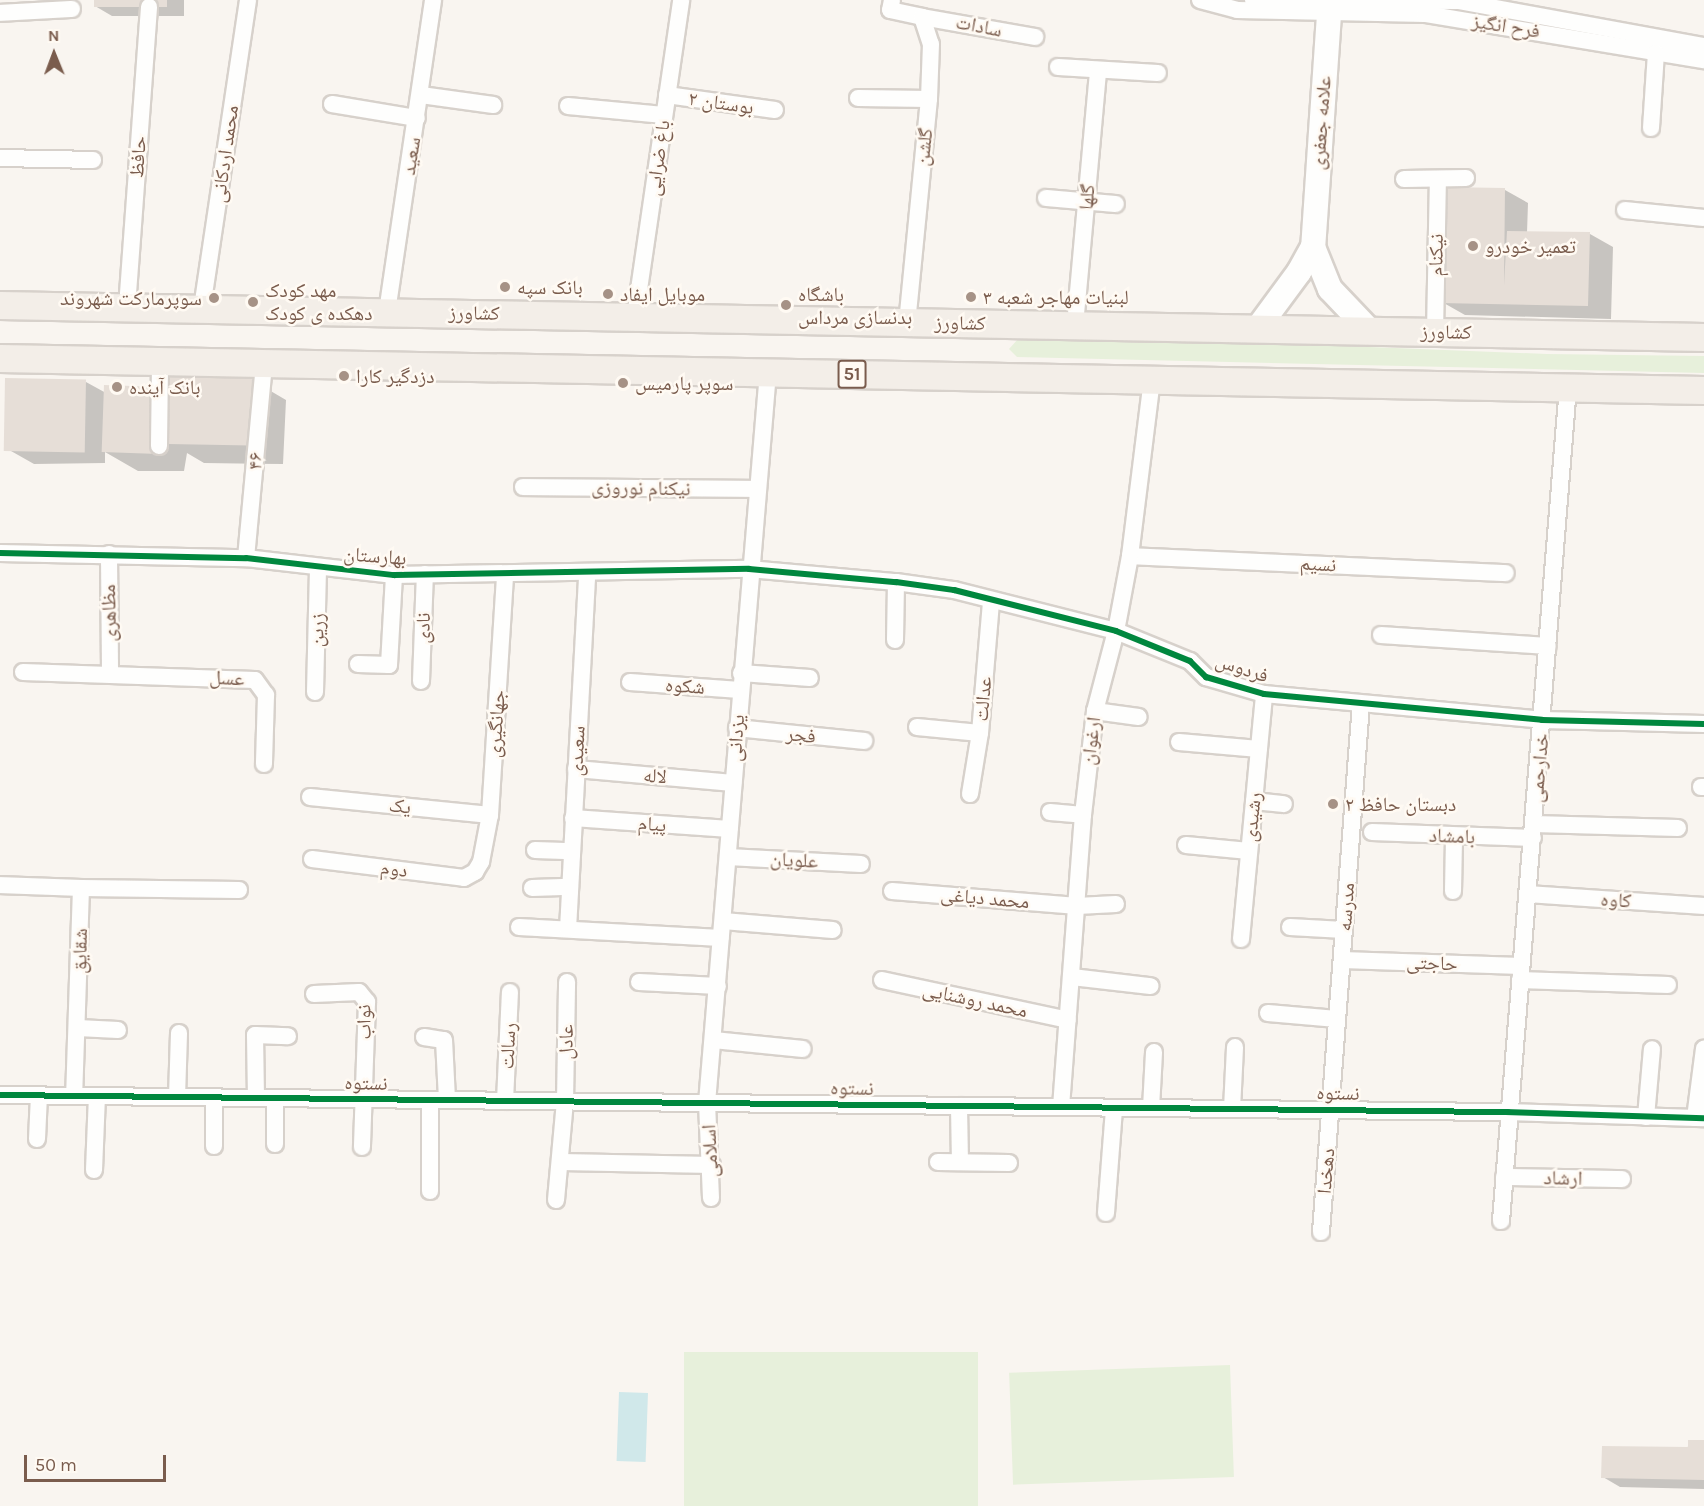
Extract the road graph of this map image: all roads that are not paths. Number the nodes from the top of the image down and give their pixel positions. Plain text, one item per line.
1 (248, 0) edge
2 (434, 0) edge
3 (681, 0) edge
4 (892, 0) edge
5 (1200, 0) edge
6 (1253, 0) edge
7 (1330, 5) edge
8 (1238, 6) edge
9 (149, 7) dead end
10 (72, 9) dead end
11 (0, 13) edge
12 (922, 17) junction
13 (1035, 37) dead end
14 (1704, 46) edge
15 (1656, 53) junction
16 (1704, 60) edge
17 (1058, 67) dead end
18 (1098, 70) junction
19 (1158, 73) dead end
20 (421, 95) junction
21 (667, 95) junction
22 (858, 98) dead end
23 (929, 99) junction
24 (333, 104) dead end
25 (494, 105) dead end
26 (568, 106) dead end
27 (775, 110) dead end
28 (664, 115) junction
29 (417, 118) junction
30 (1651, 128) dead end
31 (0, 158) edge
32 (93, 160) dead end
33 (1466, 178) dead end
34 (1404, 179) dead end
35 (1438, 179) junction
36 (1046, 198) dead end
37 (1087, 200) junction
38 (1116, 204) dead end
39 (1625, 210) dead end
40 (1704, 218) edge
41 (1313, 247) junction
42 (0, 305) edge
43 (127, 307) junction
44 (202, 308) junction
45 (387, 312) junction
46 (635, 317) junction
47 (907, 322) junction
48 (1075, 325) junction
49 (1257, 329) junction
50 (1370, 331) junction
51 (1435, 332) junction
52 (1704, 337) edge
53 (0, 358) edge
54 (160, 361) junction
55 (264, 363) junction
56 (768, 372) junction
57 (1152, 380) junction
58 (1568, 387) junction
59 (1704, 390) edge
60 (159, 446) dead end
61 (523, 487) dead end
62 (758, 489) junction
63 (0, 553) edge
64 (109, 554) junction
65 (1130, 556) junction
66 (246, 558) junction
67 (318, 568) junction
68 (749, 569) junction
69 (587, 573) junction
70 (1506, 573) dead end
71 (425, 574) junction
72 (505, 574) junction
73 (394, 575) junction
74 (896, 582) junction
75 (991, 602) junction
76 (1116, 631) junction
77 (1381, 635) dead end
78 (895, 640) dead end
79 (1548, 646) junction
80 (358, 664) dead end
81 (23, 672) dead end
82 (110, 672) junction
83 (741, 673) junction
84 (810, 678) dead end
85 (421, 681) dead end
86 (630, 682) dead end
87 (740, 690) junction
88 (315, 692) dead end
89 (1264, 694) junction
90 (1361, 704) junction
91 (1095, 711) junction
92 (1139, 717) dead end
93 (1542, 720) junction
94 (1704, 724) edge
95 (917, 727) dead end
96 (737, 729) junction
97 (980, 733) junction
98 (864, 741) dead end
99 (1179, 742) dead end
100 (1259, 750) junction
101 (264, 764) dead end
102 (576, 769) junction
103 (733, 783) junction
104 (970, 794) dead end
105 (310, 797) dead end
106 (1254, 801) junction
107 (1284, 804) dead end
108 (1050, 812) dead end
109 (490, 815) junction
110 (1083, 815) junction
111 (573, 818) junction
112 (1678, 828) dead end
113 (730, 829) junction
114 (1533, 831) junction
115 (1372, 832) dead end
116 (1454, 837) junction
117 (1186, 845) dead end
118 (535, 850) dead end
119 (1249, 851) junction
120 (572, 852) junction
121 (728, 857) junction
122 (312, 859) dead end
123 (861, 864) dead end
124 (476, 872) joint
125 (0, 885) edge
126 (570, 887) junction
127 (81, 888) junction
128 (532, 888) dead end
129 (239, 890) dead end
130 (892, 891) dead end
131 (1453, 891) dead end
132 (1528, 894) junction
133 (1116, 904) dead end
134 (1077, 906) junction
135 (1704, 906) edge
136 (519, 927) dead end
137 (1290, 927) dead end
138 (568, 929) junction
139 (722, 930) junction
140 (833, 930) dead end
141 (1344, 930) junction
142 (1240, 939) dead end
143 (1342, 960) junction
144 (1521, 973) junction
145 (1072, 977) junction
146 (882, 980) dead end
147 (567, 982) dead end
148 (639, 982) dead end
149 (718, 986) junction
150 (1150, 986) dead end
151 (1668, 986) dead end
152 (510, 992) dead end
153 (314, 994) dead end
154 (1268, 1013) dead end
155 (1337, 1019) junction
156 (1068, 1020) junction
157 (78, 1028) junction
158 (118, 1030) dead end
159 (179, 1033) dead end
160 (288, 1036) dead end
161 (424, 1037) dead end
162 (714, 1040) junction
163 (1235, 1047) dead end
164 (803, 1049) dead end
165 (1652, 1049) dead end
166 (1704, 1049) edge
167 (1154, 1052) dead end
168 (0, 1095) edge
169 (39, 1095) junction
170 (74, 1096) junction
171 (97, 1096) junction
172 (177, 1097) junction
173 (214, 1097) junction
174 (256, 1098) junction
175 (275, 1098) junction
176 (363, 1099) junction
177 (430, 1100) junction
178 (447, 1100) junction
179 (505, 1101) junction
180 (565, 1101) junction
181 (707, 1103) junction
182 (959, 1106) junction
183 (1060, 1107) junction
184 (1114, 1108) junction
185 (1151, 1108) junction
186 (1232, 1109) junction
187 (1331, 1110) junction
188 (1508, 1112) junction
189 (1646, 1117) junction
190 (1700, 1118) edge
191 (37, 1139) dead end
192 (275, 1144) dead end
193 (214, 1146) dead end
194 (362, 1147) dead end
195 (562, 1162) junction
196 (938, 1162) dead end
197 (960, 1162) junction
198 (1009, 1163) dead end
199 (712, 1165) junction
200 (94, 1170) dead end
201 (1504, 1177) junction
202 (1622, 1179) dead end
203 (430, 1191) dead end
204 (711, 1198) dead end
205 (556, 1200) dead end
206 (1106, 1213) dead end
207 (1501, 1221) dead end
208 (1321, 1232) dead end

1 - 44 street, محمد اردکانی
2 - 20 street, سعید
3 - 21 street, باغ ضرایی
4 - 12 street
5 - 8 street, فرح انگیز
6 - 7 street
7 - 8 street, فرح انگیز
7 - 14 street
7 - 15 street, فرح انگیز
7 - 41 main road, علامه جعفری
9 - 43 street, حافظ
10 - 11 street
12 - 13 street, سادات
12 - 23 street, گلشن
15 - 16 street, فرح انگیز
15 - 30 street
17 - 18 street
18 - 19 street
18 - 37 street, گلها
20 - 25 street
20 - 29 street, سعید
21 - 27 street, بوستان ۲
21 - 28 street, باغ ضرایی
22 - 23 street
23 - 47 street, گلشن
24 - 29 street
26 - 28 street
28 - 46 street, باغ ضرایی
29 - 45 street, سعید
31 - 32 street
33 - 35 street
34 - 35 street
35 - 51 street, نیکنام
36 - 37 street
37 - 38 street
37 - 48 street, گلها
39 - 40 street
41 - 49 main road, علامه جعفری
41 - 50 main road, علامه جعفری
42 - 43 main road, کشاورز
43 - 44 main road, کشاورز
44 - 45 main road, کشاورز
45 - 46 main road, کشاورز
46 - 47 main road, کشاورز
47 - 48 main road, کشاورز
48 - 49 main road, کشاورز
49 - 50 main road, کشاورز
50 - 51 main road, کشاورز
51 - 52 main road, کشاورز
53 - 54 main road, 51
54 - 55 main road, 51
54 - 60 street
55 - 56 main road, 51
55 - 66 street, ۴۶
56 - 57 main road, 51
56 - 62 street, یزدانی
57 - 58 main road, 51
57 - 65 street, ارغوان
58 - 59 main road, 51
58 - 79 street, خدارحمی
61 - 62 street, نیکنام نوروزی
62 - 68 street, یزدانی
63 - 64 street, بهارستان
64 - 66 street, بهارستان
64 - 82 street, مظاهری
65 - 70 street, نسیم
65 - 76 street, ارغوان
66 - 67 street, بهارستان
67 - 73 street, بهارستان
67 - 88 street, زرین
68 - 69 street, بهارستان
68 - 74 street, فردوس
68 - 83 street, یزدانی
69 - 72 street, بهارستان
69 - 102 street, سعیدی
71 - 72 street, بهارستان
71 - 73 street, بهارستان
71 - 85 street, نادی
72 - 109 street, جهانگیری
73 - 80 street
74 - 75 street, فردوس
74 - 78 street
75 - 76 street, فردوس
75 - 97 street, عدالت
76 - 89 street, فردوس
76 - 91 street, ارغوان
77 - 79 street
79 - 93 street, خدارحمی
81 - 82 street
82 - 101 street, عسل
83 - 84 street
83 - 87 street, یزدانی
86 - 87 street, شکوه
87 - 96 street, یزدانی
89 - 90 street, فردوس
89 - 100 street, رشیدی
90 - 93 street, فردوس
90 - 141 street, مدرسه
91 - 92 street
91 - 110 street, ارغوان
93 - 94 street, فردوس
93 - 114 street, خدارحمی
95 - 97 street, عدالت
96 - 98 street, فجر
96 - 103 street, یزدانی
97 - 104 street
99 - 100 street
100 - 106 street, رشیدی
102 - 103 street, لاله
102 - 111 street, سعیدی
103 - 113 street, یزدانی
105 - 109 street, یک
106 - 107 street
106 - 119 street, رشیدی
108 - 110 street
109 - 124 street, جهانگیری
110 - 134 street, ارغوان
111 - 113 street, پیام
111 - 120 street, سعیدی
112 - 114 street, بامشاد
113 - 121 street, یزدانی
114 - 116 street, بامشاد
114 - 132 street, خدارحمی
115 - 116 street, بامشاد
116 - 131 street
117 - 119 street
118 - 120 street
119 - 142 street, رشیدی
120 - 126 street, سعیدی
121 - 123 street, علویان
121 - 139 street, یزدانی
122 - 124 street, دوم
125 - 127 street
126 - 128 street
126 - 138 street, سعیدی
127 - 129 street
127 - 157 street, شقایق
130 - 134 street, محمد دیاغی
132 - 135 street, کاوه
132 - 144 street, خدارحمی
133 - 134 street, محمد دیاغی
134 - 145 street, ارغوان
136 - 138 street
137 - 141 street
138 - 139 street
139 - 140 street
139 - 149 street, یزدانی
141 - 143 street, مدرسه
143 - 144 street, حاجتی
143 - 155 street, مدرسه
144 - 151 street, حاجتی
144 - 188 street, خدارحمی
145 - 150 street
145 - 156 street, ارغوان
146 - 156 street, محمد روشنایی
147 - 180 street, عادل
148 - 149 street
149 - 162 street, یزدانی
152 - 179 street, رسالت
153 - 176 street, نواب
154 - 155 street
155 - 187 street, مدرسه
156 - 183 street, ارغوان
157 - 158 street
157 - 170 street, شقایق
159 - 172 street
160 - 174 street
161 - 178 street
162 - 164 street
162 - 181 street, یزدانی
163 - 186 street
165 - 189 street
166 - 190 street
167 - 185 street
168 - 169 street, نستوه
169 - 170 street, نستوه
169 - 191 street
170 - 171 street, نستوه
171 - 172 street, نستوه
171 - 200 street
172 - 173 street, نستوه
173 - 174 street, نستوه
173 - 193 street
174 - 175 street, نستوه
175 - 176 street, نستوه
175 - 192 street
176 - 177 street, نستوه
176 - 194 street
177 - 178 street, نستوه
177 - 203 street
178 - 179 street, نستوه
179 - 180 street, نستوه
180 - 181 street, نستوه
180 - 195 street, عادل
181 - 182 street, نستوه
181 - 199 street, اسلامی
182 - 183 street, نستوه
182 - 197 street
183 - 184 street, نستوه
184 - 185 street, نستوه
184 - 206 street
185 - 186 street, نستوه
186 - 187 street, نستوه
187 - 188 street, نستوه
187 - 208 street, دهخدا
188 - 189 street, نستوه
188 - 201 street, خدارحمی
189 - 190 street, نستوه
195 - 199 street
195 - 205 street, عادل
196 - 197 street
197 - 198 street
199 - 204 street, اسلامی
201 - 202 street, ارشاد
201 - 207 street, خدارحمی

